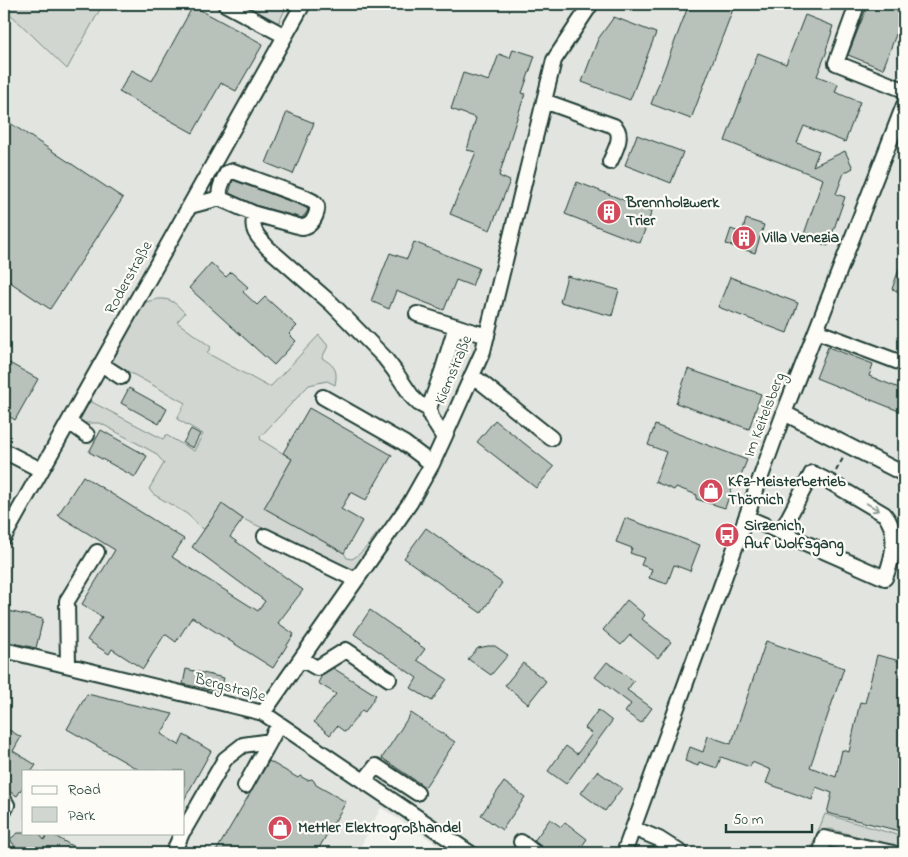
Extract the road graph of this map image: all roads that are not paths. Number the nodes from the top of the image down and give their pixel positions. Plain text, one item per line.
1 (225, 4) edge
2 (303, 4) edge
3 (591, 4) edge
4 (856, 5) edge
5 (285, 36) junction
6 (904, 90) edge
7 (544, 101) junction
8 (904, 104) edge
9 (610, 162) dead end
10 (220, 198) junction
11 (190, 206) junction
12 (255, 214) junction
13 (418, 314) dead end
14 (456, 326) junction
15 (816, 331) junction
16 (487, 336) junction
17 (101, 364) junction
18 (904, 364) edge
19 (472, 375) junction
20 (121, 377) dead end
21 (323, 397) dead end
22 (430, 409) junction
23 (784, 413) junction
24 (69, 422) junction
25 (87, 435) dead end
26 (444, 438) junction
27 (551, 438) dead end
28 (4, 451) edge
29 (432, 464) junction
30 (41, 470) junction
31 (904, 474) edge
32 (746, 517) junction
33 (781, 532) junction
34 (4, 535) edge
35 (265, 536) dead end
36 (97, 552) dead end
37 (356, 580) junction
38 (4, 650) edge
39 (301, 659) junction
40 (68, 665) junction
41 (390, 679) dead end
42 (264, 713) junction
43 (279, 724) junction
44 (270, 741) junction
45 (364, 781) junction
46 (245, 786) dead end
47 (417, 793) dead end
48 (4, 800) edge
49 (4, 811) edge
50 (185, 828) edge
51 (633, 828) junction
52 (182, 834) edge
53 (521, 842) dead end
54 (173, 853) edge
55 (470, 853) edge
56 (535, 853) edge
57 (624, 853) edge
58 (682, 853) edge
59 (821, 853) edge
60 (893, 853) edge

1 - 5 street
2 - 5 street, Roderstraße
3 - 7 street, Kiemstraße
4 - 6 street
5 - 11 street, Roderstraße
7 - 9 street
7 - 16 street, Kiemstraße
8 - 15 street, Im Keitelsberg
10 - 11 street
10 - 12 street
10 - 12 street
11 - 17 street, Roderstraße
12 - 22 street
13 - 14 street
14 - 16 street
14 - 22 street
15 - 18 street
15 - 23 street, Im Keitelsberg
16 - 19 street, Kiemstraße
17 - 20 street
17 - 24 street, Roderstraße
19 - 26 street, Kiemstraße
19 - 27 street
21 - 29 street
22 - 26 street
23 - 31 street
23 - 32 street, Im Keitelsberg
24 - 25 street
24 - 30 street, Roderstraße
26 - 29 street, Kiemstraße
28 - 30 street
29 - 37 street, Kiemstraße
30 - 34 street, Roderstraße
32 - 33 street
32 - 51 street, Im Keitelsberg
33 -> 33 street
35 - 37 street
36 - 40 street
37 - 39 street, Kiemstraße
38 - 40 street, Bergstraße
39 - 41 street
39 - 42 street, Kiemstraße
40 - 42 street, Bergstraße
42 - 43 street, Bergstraße
43 - 44 street
43 - 45 street, Bergstraße
44 - 46 street
44 - 50 street
45 - 47 street
45 - 55 street, Bergstraße
48 - 49 street
51 - 57 street, Im Keitelsberg
51 - 58 street
52 - 54 street
53 - 56 street
59 - 60 street

